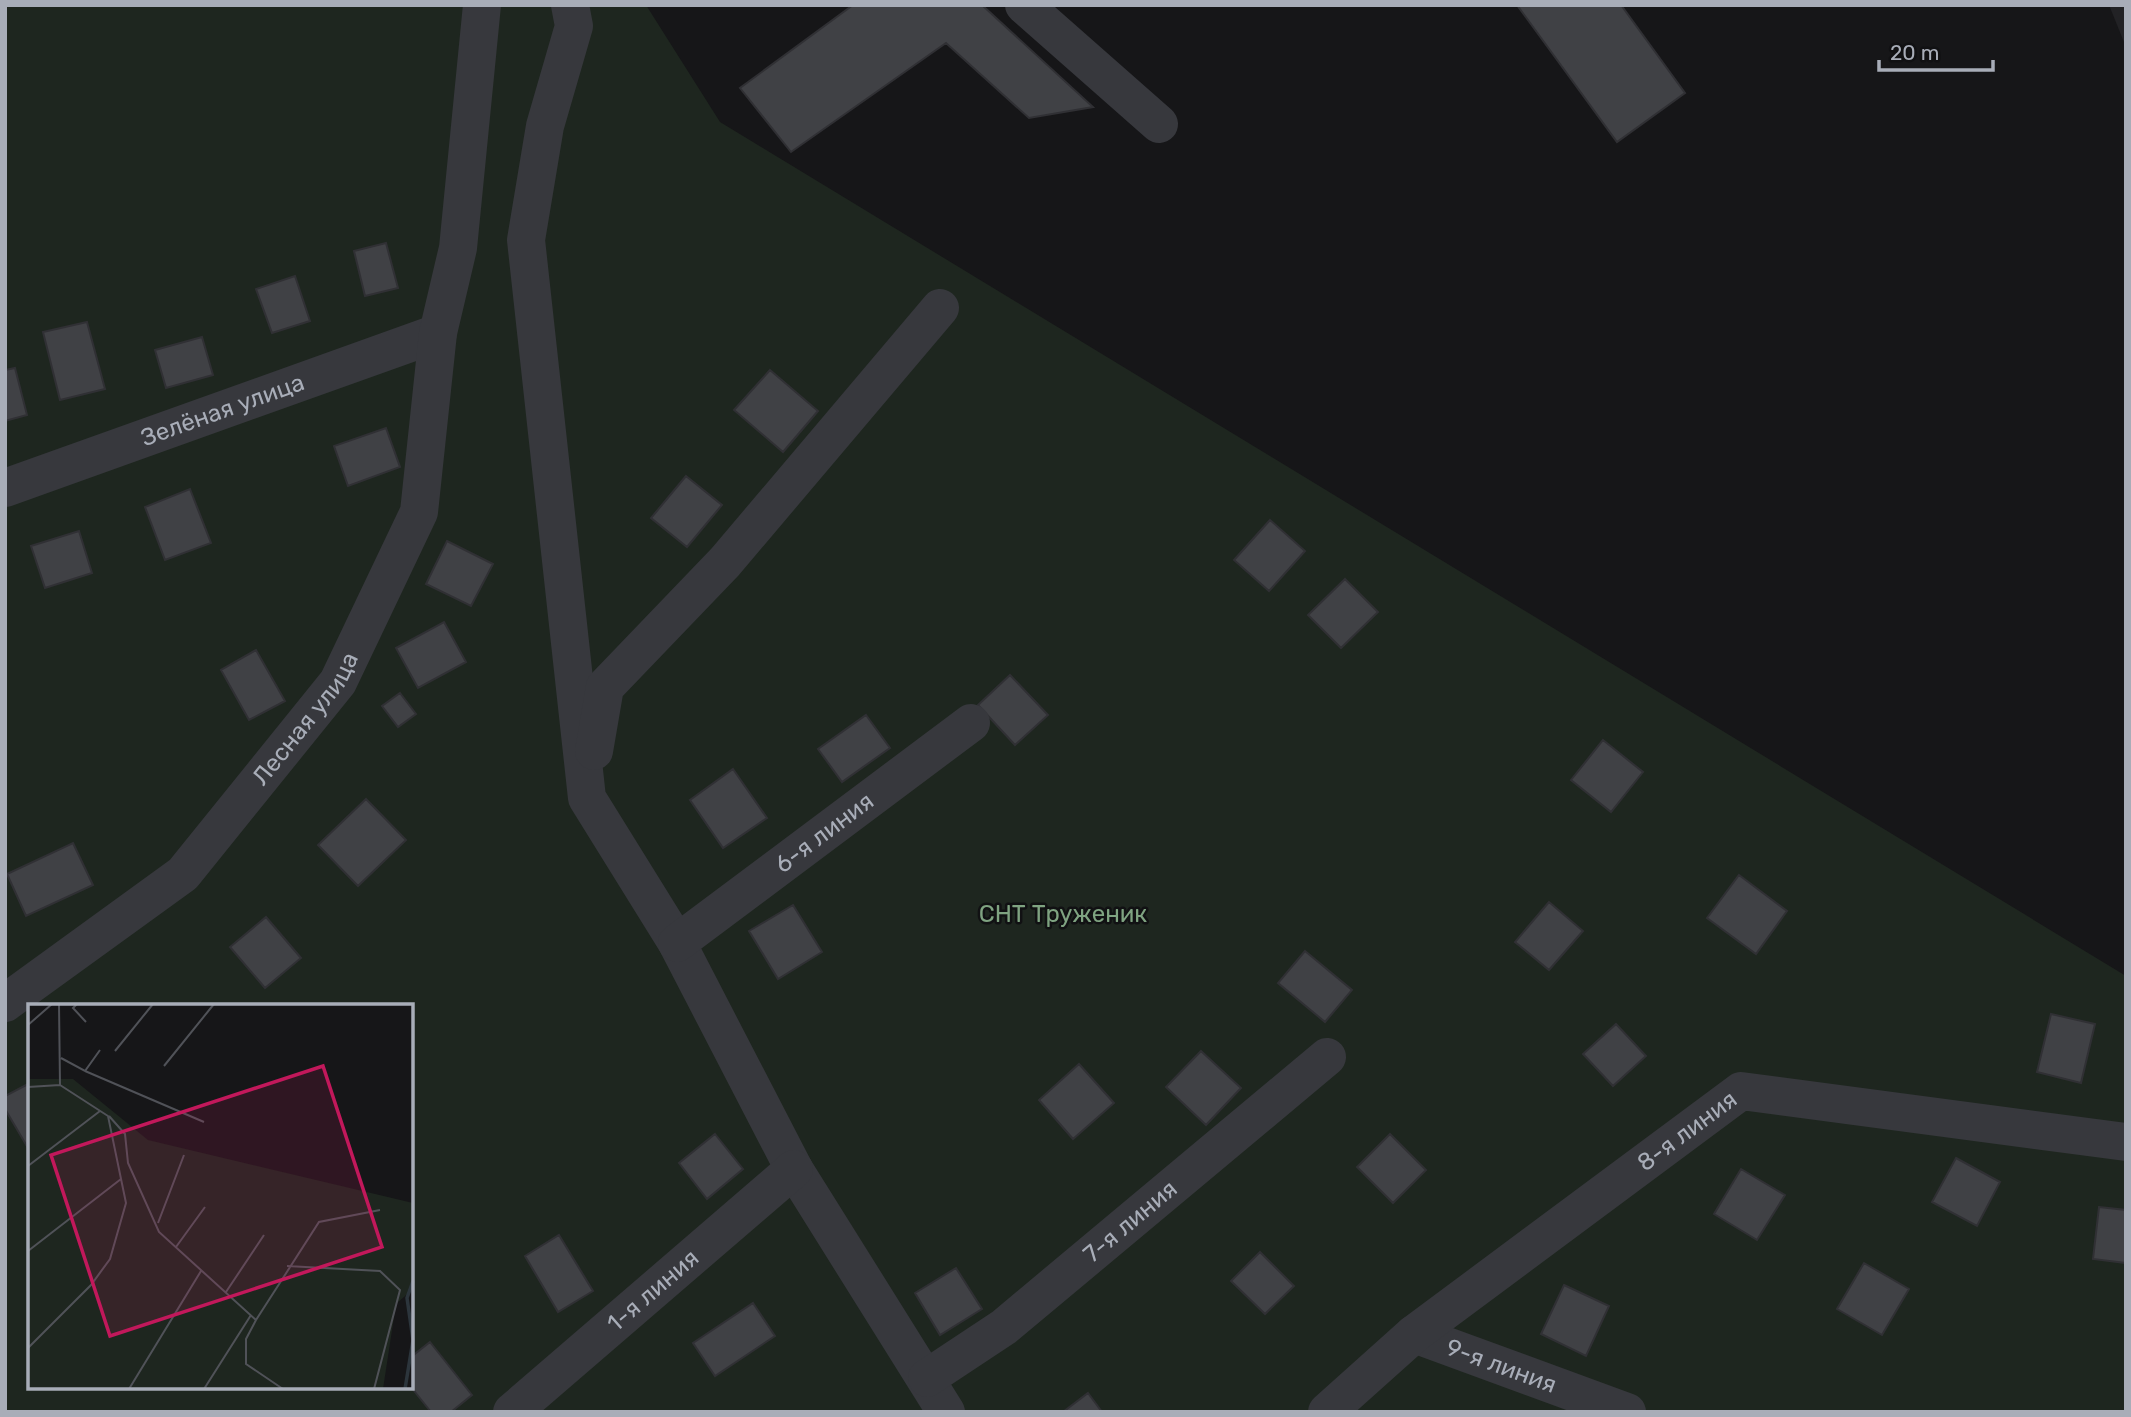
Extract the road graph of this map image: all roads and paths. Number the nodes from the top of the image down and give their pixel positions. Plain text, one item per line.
1 (481, 5) edge
2 (570, 5) edge
3 (1024, 5) edge
4 (1159, 124) dead end
5 (940, 308) dead end
6 (438, 333) junction
7 (5, 488) edge
8 (971, 723) dead end
9 (586, 798) junction
10 (677, 943) junction
11 (5, 1003) edge
12 (1327, 1057) dead end
13 (2126, 1142) edge
14 (794, 1169) junction
15 (1413, 1334) junction
16 (927, 1378) junction
17 (512, 1412) edge
18 (946, 1412) edge
19 (1327, 1412) edge
20 (1627, 1412) edge

1 - 6 street, Лесная улица
2 - 9 street
3 - 4 street
5 - 9 street
6 - 7 street, Зелёная улица
6 - 11 street, Лесная улица
8 - 10 street, 6-я линия
9 - 10 street
10 - 14 street
12 - 16 street, 7-я линия
13 - 15 street, 8-я линия
14 - 16 street
14 - 17 street, 1-я линия
15 - 19 street, 8-я линия
15 - 20 street, 9-я линия
16 - 18 street

